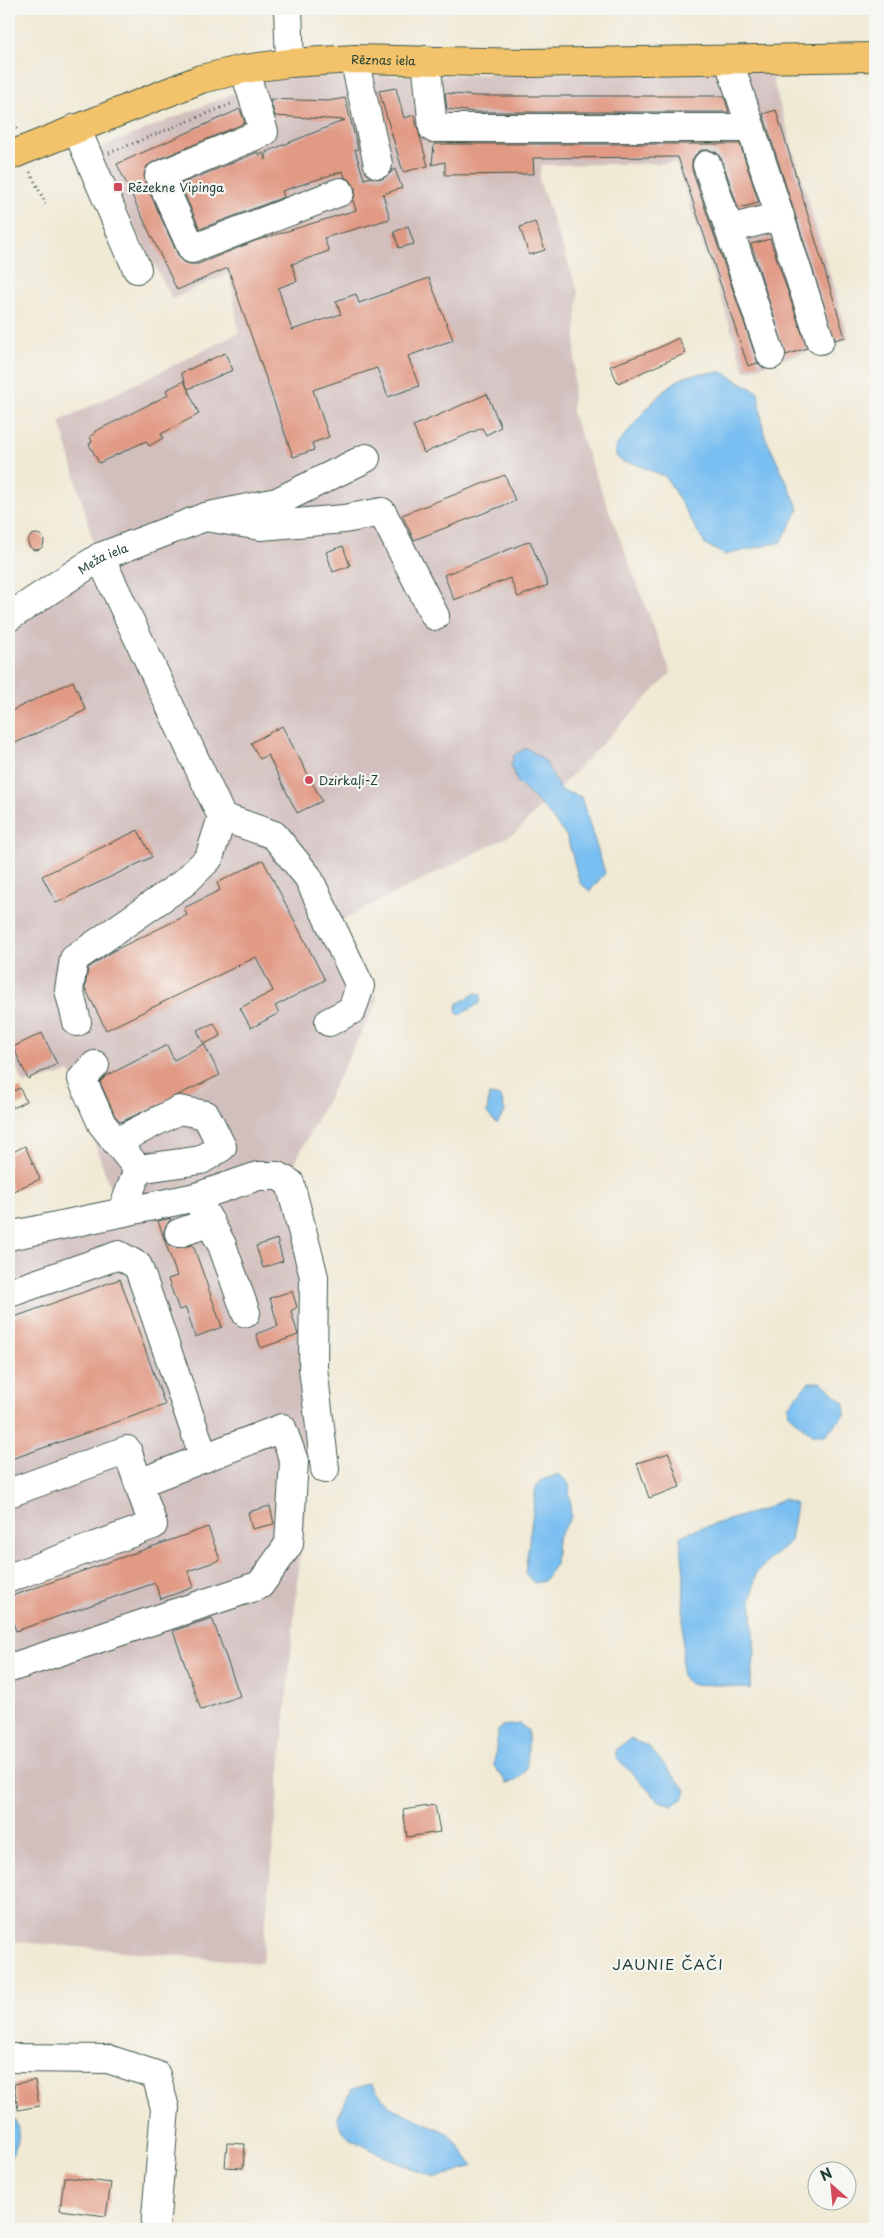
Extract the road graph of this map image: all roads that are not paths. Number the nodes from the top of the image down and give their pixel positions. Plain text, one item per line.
1 (288, 9) edge
2 (875, 57) edge
3 (354, 59) junction
4 (426, 60) junction
5 (729, 60) junction
6 (290, 63) junction
7 (244, 68) junction
8 (76, 128) junction
9 (751, 128) junction
10 (15, 153) edge
11 (378, 164) dead end
12 (707, 165) dead end
13 (340, 192) dead end
14 (780, 216) junction
15 (729, 229) junction
16 (138, 269) dead end
17 (820, 340) dead end
18 (771, 355) dead end
19 (366, 458) dead end
20 (205, 517) junction
21 (100, 557) junction
22 (435, 616) dead end
23 (9, 617) edge
24 (222, 817) junction
25 (77, 1022) dead end
26 (329, 1022) dead end
27 (95, 1065) dead end
28 (155, 1122) junction
29 (116, 1142) junction
30 (151, 1167) junction
31 (196, 1197) junction
32 (122, 1212) junction
33 (210, 1222) junction
34 (179, 1233) dead end
35 (9, 1236) edge
36 (9, 1293) edge
37 (246, 1313) dead end
38 (204, 1458) junction
39 (326, 1469) dead end
40 (139, 1483) junction
41 (9, 1493) edge
42 (9, 1578) edge
43 (9, 1665) edge
44 (9, 2058) edge
45 (155, 2229) edge

1 - 6 street
2 - 5 main road, Rēznas iela
3 - 4 main road, Rēznas iela
3 - 6 main road, Rēznas iela
3 - 11 street
4 - 5 main road, Rēznas iela
4 - 9 street
5 - 9 street
6 - 7 main road, Rēznas iela
7 - 8 main road, Rēznas iela
7 - 13 street
8 - 10 main road, Rēznas iela
8 - 16 street
9 - 14 street
12 - 15 street
14 - 15 street
14 - 17 street
15 - 18 street
19 - 20 street, Meža iela
20 - 21 street, Meža iela
20 - 22 street
21 - 23 street, Meža iela
21 - 24 street
24 - 25 street
24 - 26 street
27 - 29 street
28 - 29 street
28 - 30 street
28 - 30 street
29 - 30 street
30 - 32 street
31 - 32 street
31 - 33 street
31 - 39 street
32 - 35 street
33 - 34 street
33 - 37 street
36 - 38 street
38 - 40 street
38 - 43 street
40 - 41 street
40 - 42 street
44 - 45 street

